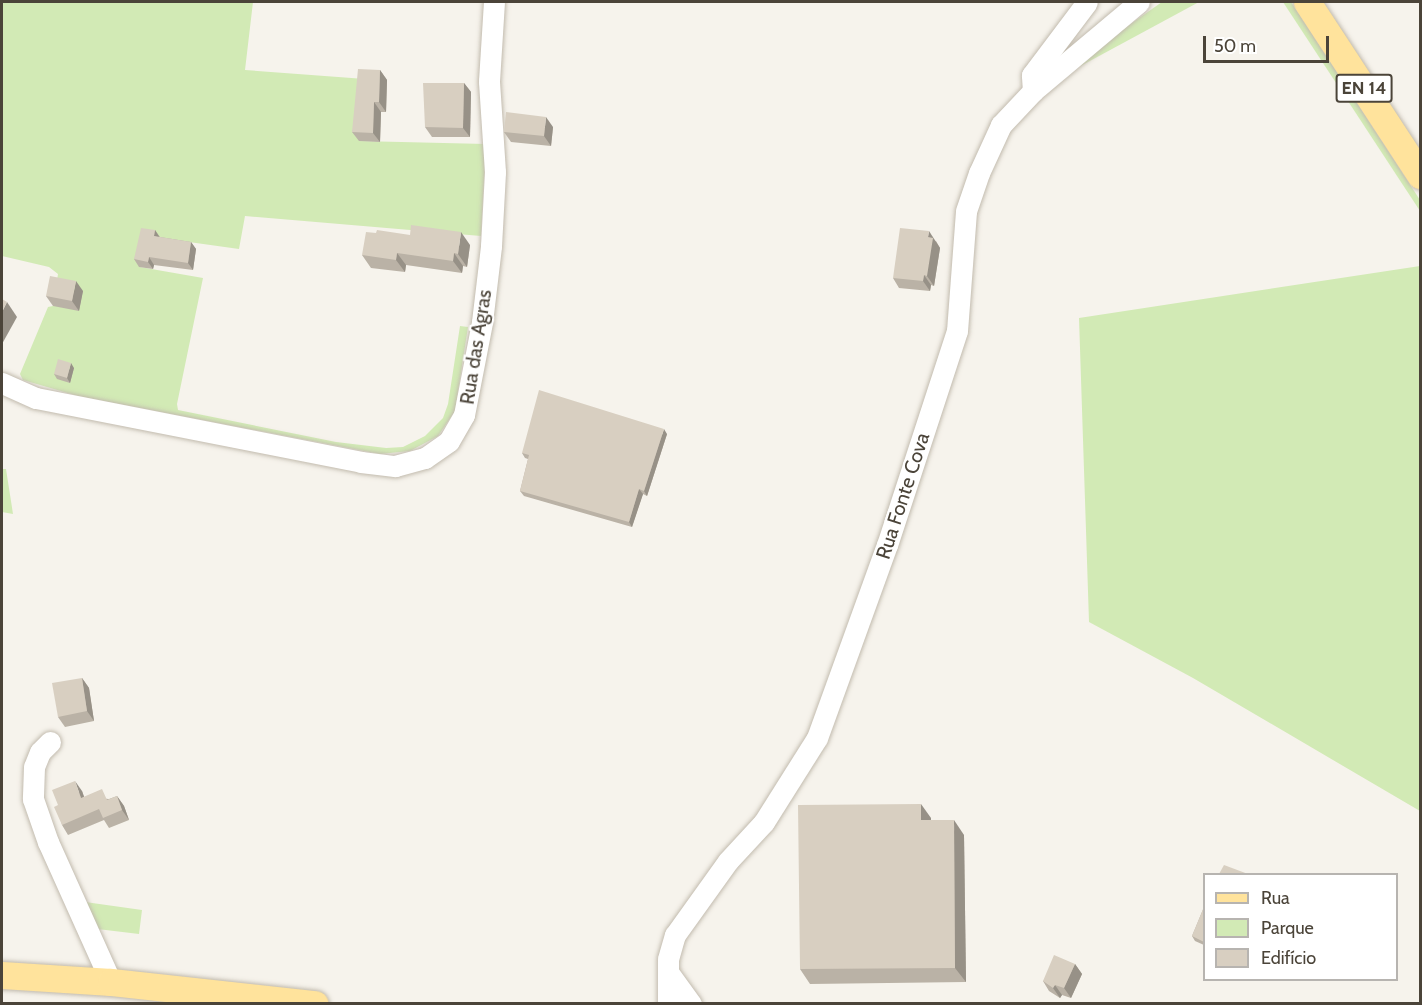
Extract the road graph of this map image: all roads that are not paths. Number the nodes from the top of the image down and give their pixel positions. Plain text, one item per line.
1 (494, 2) edge
2 (1087, 2) edge
3 (1139, 2) edge
4 (1307, 2) edge
5 (1034, 91) junction
6 (1420, 175) edge
7 (2, 383) edge
8 (50, 742) dead end
9 (2, 975) edge
10 (670, 975) junction
11 (111, 982) junction
12 (315, 1004) edge
13 (668, 1004) edge
14 (692, 1004) edge

1 - 7 street, Rua das Agras
2 - 5 street
3 - 5 street, Rua Fonte Cova
4 - 6 main road, EN 14
5 - 10 street, Rua Fonte Cova
8 - 11 street
9 - 11 main road
10 - 13 street, Rua Fonte Cova
10 - 14 street
11 - 12 main road

